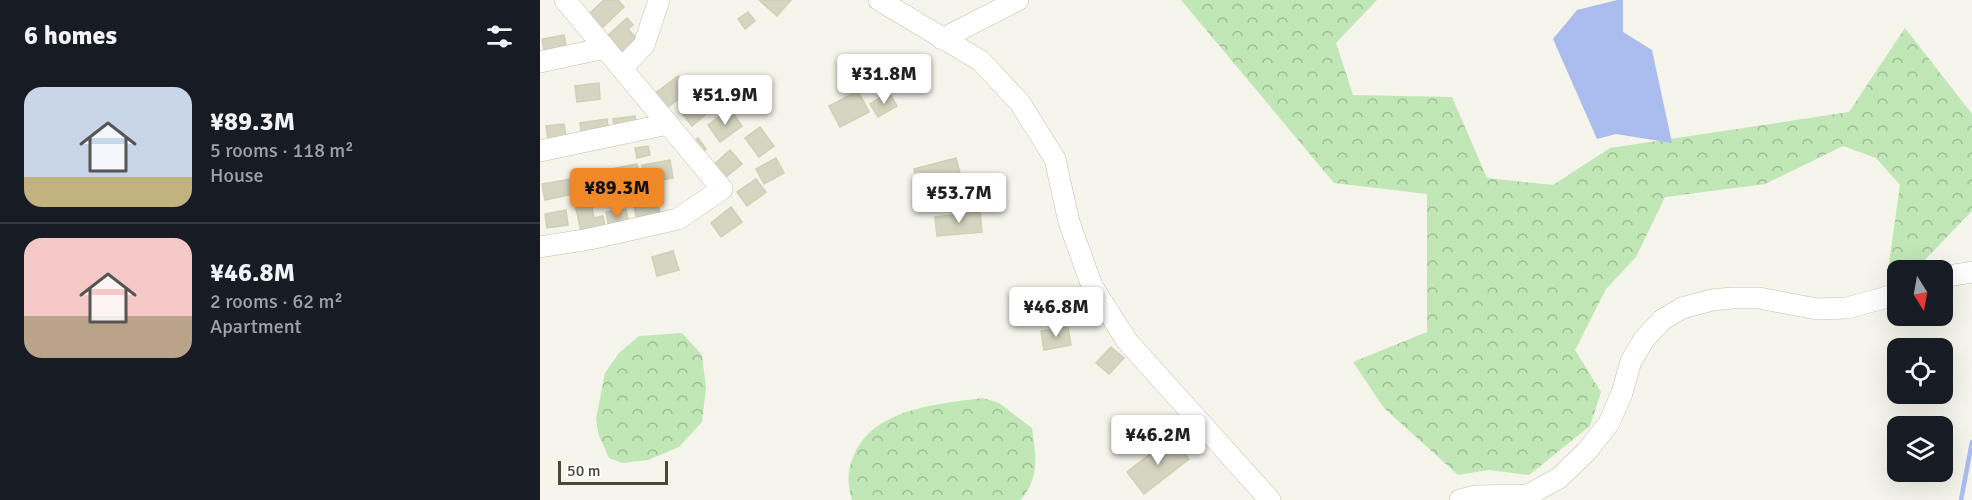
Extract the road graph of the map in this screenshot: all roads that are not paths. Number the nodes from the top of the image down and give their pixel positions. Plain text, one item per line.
1 (565, 0) edge
2 (659, 0) edge
3 (879, 0) edge
4 (1018, 0) edge
5 (942, 39) junction
6 (605, 48) junction
7 (540, 62) edge
8 (622, 68) junction
9 (668, 124) junction
10 (540, 150) edge
11 (540, 247) edge
12 (1972, 272) edge
13 (1953, 275) edge
14 (1887, 297) edge
15 (1270, 500) edge
16 (1460, 500) edge

1 - 6 street
2 - 8 street
3 - 5 street
4 - 5 street
5 - 15 street
6 - 7 street
6 - 8 street
8 - 9 street
9 - 10 street
9 - 11 street
12 - 13 street
14 - 16 street

